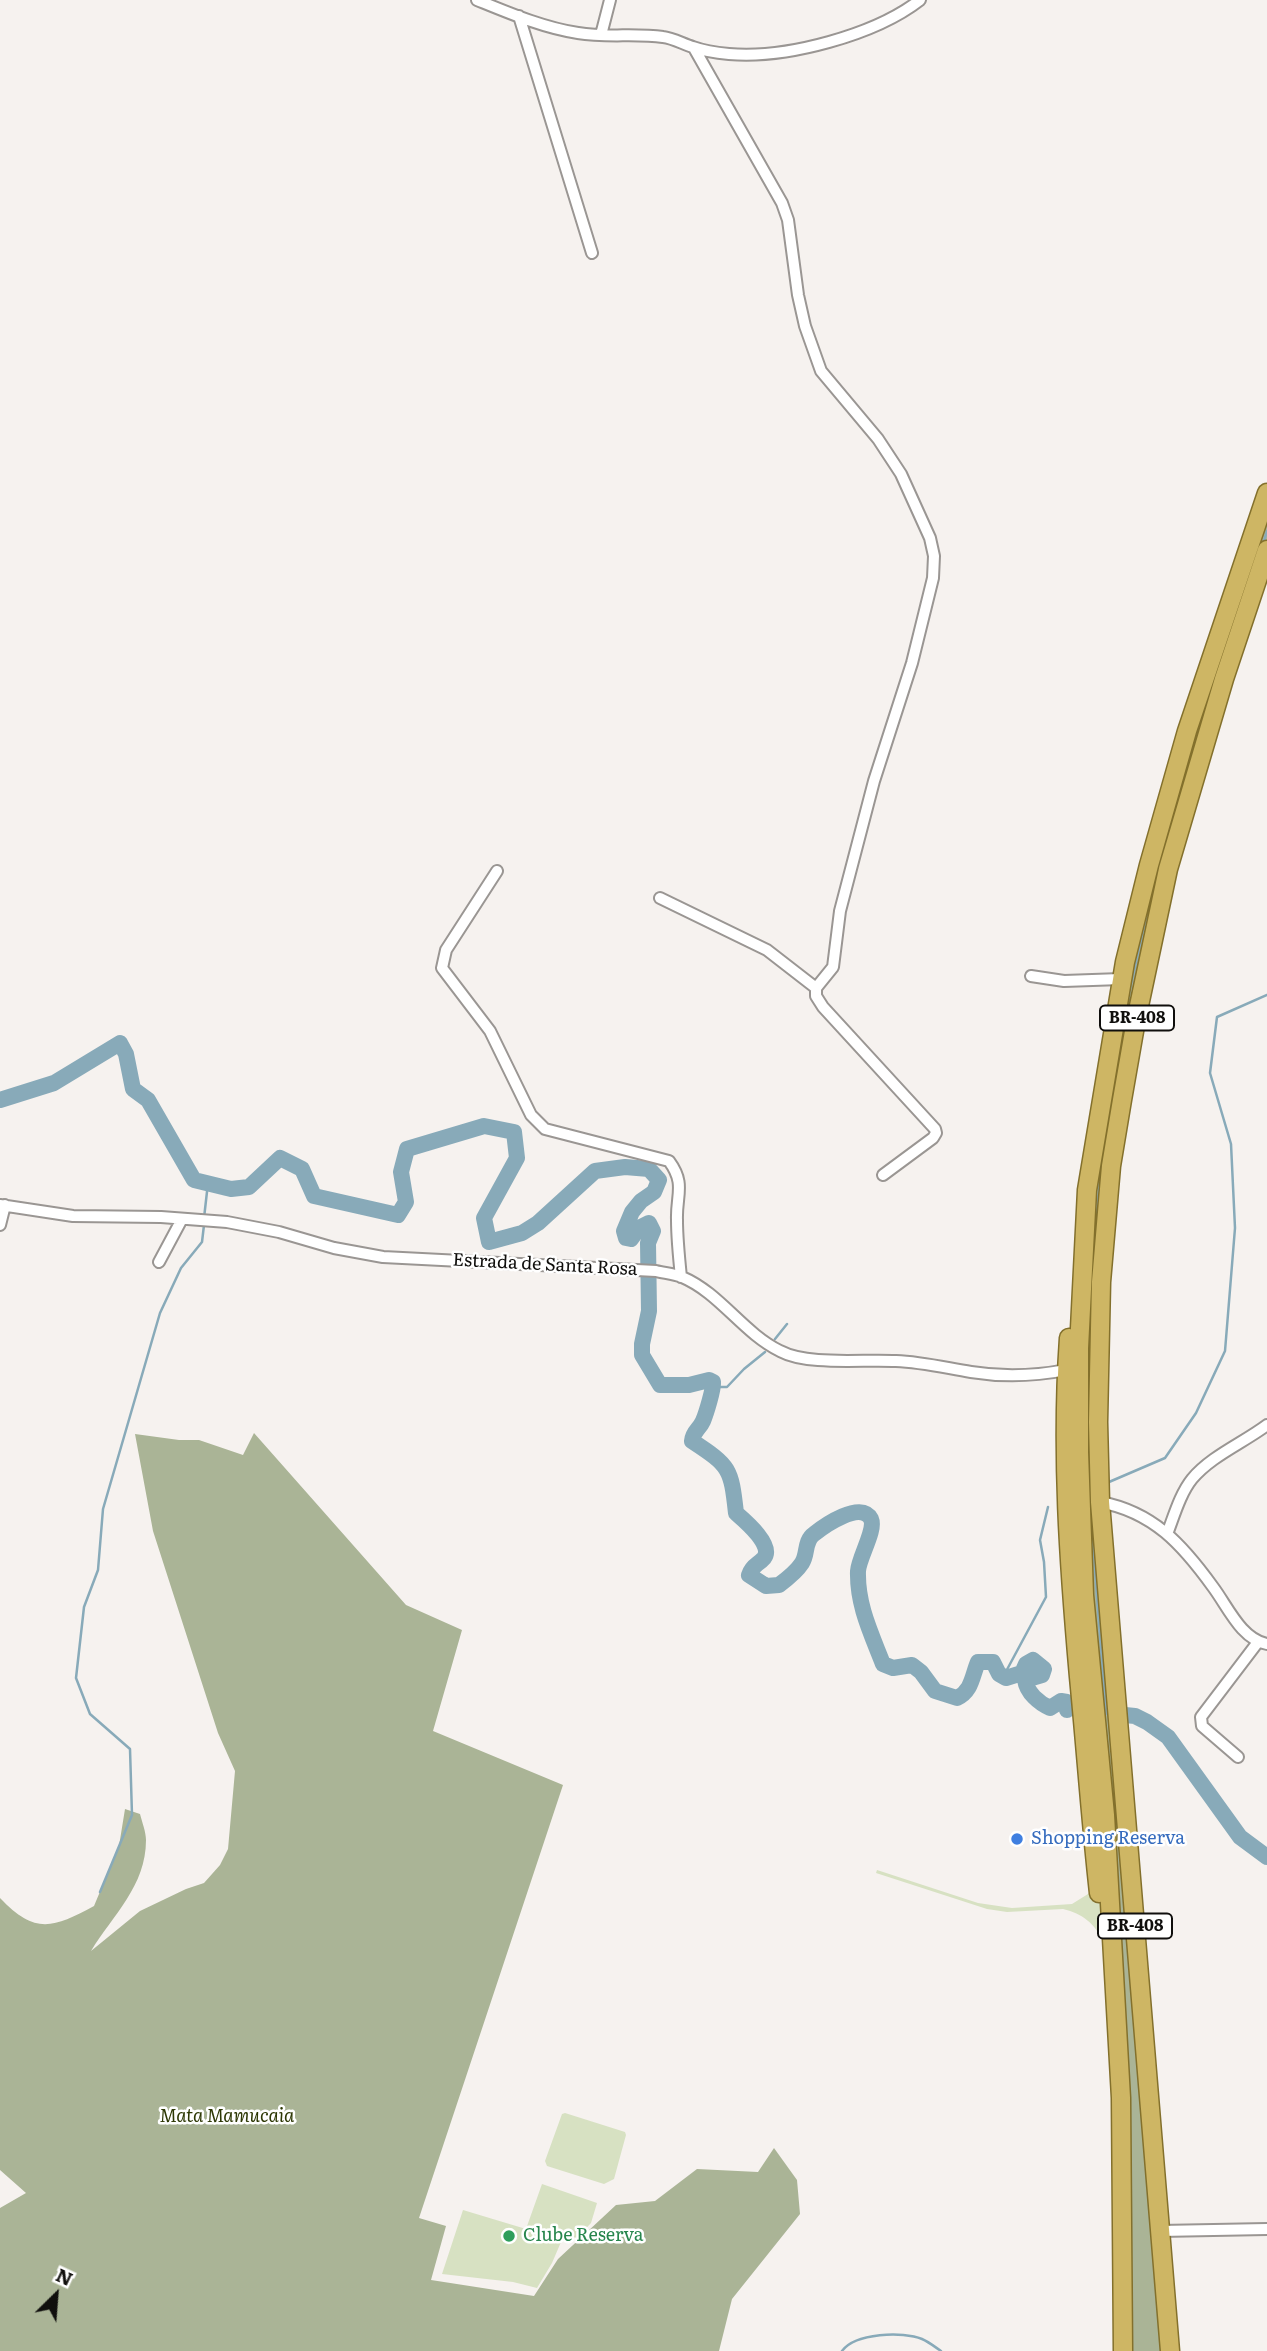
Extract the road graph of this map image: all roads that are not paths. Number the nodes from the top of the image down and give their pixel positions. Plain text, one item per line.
1 (477, 0) edge
2 (610, 0) edge
3 (920, 0) edge
4 (519, 16) junction
5 (601, 34) junction
6 (694, 48) junction
7 (592, 253) dead end
8 (1267, 482) edge
9 (1267, 493) edge
10 (1252, 536) junction
11 (1267, 550) edge
12 (498, 871) dead end
13 (660, 898) dead end
14 (1031, 976) dead end
15 (1121, 979) junction
16 (816, 988) junction
17 (1105, 1070) junction
18 (883, 1175) dead end
19 (3, 1205) edge
20 (182, 1219) junction
21 (0, 1225) edge
22 (159, 1262) dead end
23 (681, 1277) junction
24 (1066, 1370) junction
25 (1267, 1425) edge
26 (1100, 1502) junction
27 (1167, 1534) junction
28 (1263, 1643) edge
29 (1238, 1757) dead end
30 (1121, 2098) junction
31 (1267, 2229) edge
32 (1160, 2231) junction
33 (1123, 2351) edge
34 (1170, 2351) edge

1 - 4 street
2 - 5 street
3 - 6 street
4 - 5 street
4 - 7 street
5 - 6 street
6 - 16 street
8 - 10 highway
9 - 10 highway, BR-408
10 - 15 highway, BR-408
11 - 26 highway, BR-408
12 - 23 street
13 - 16 street
14 - 15 street
15 - 17 highway, BR-408
16 - 18 street
17 - 24 highway
17 - 30 highway, BR-408
19 - 20 street, Estrada de Santa Rosa
19 - 21 street
20 - 22 street
20 - 23 street, Estrada de Santa Rosa
23 - 24 street, Estrada de Santa Rosa
24 - 30 highway
25 - 27 street
26 - 27 street
26 - 32 highway, BR-408
27 - 28 street
28 - 29 street
30 - 33 highway, BR-408
31 - 32 street
32 - 34 highway, BR-408

